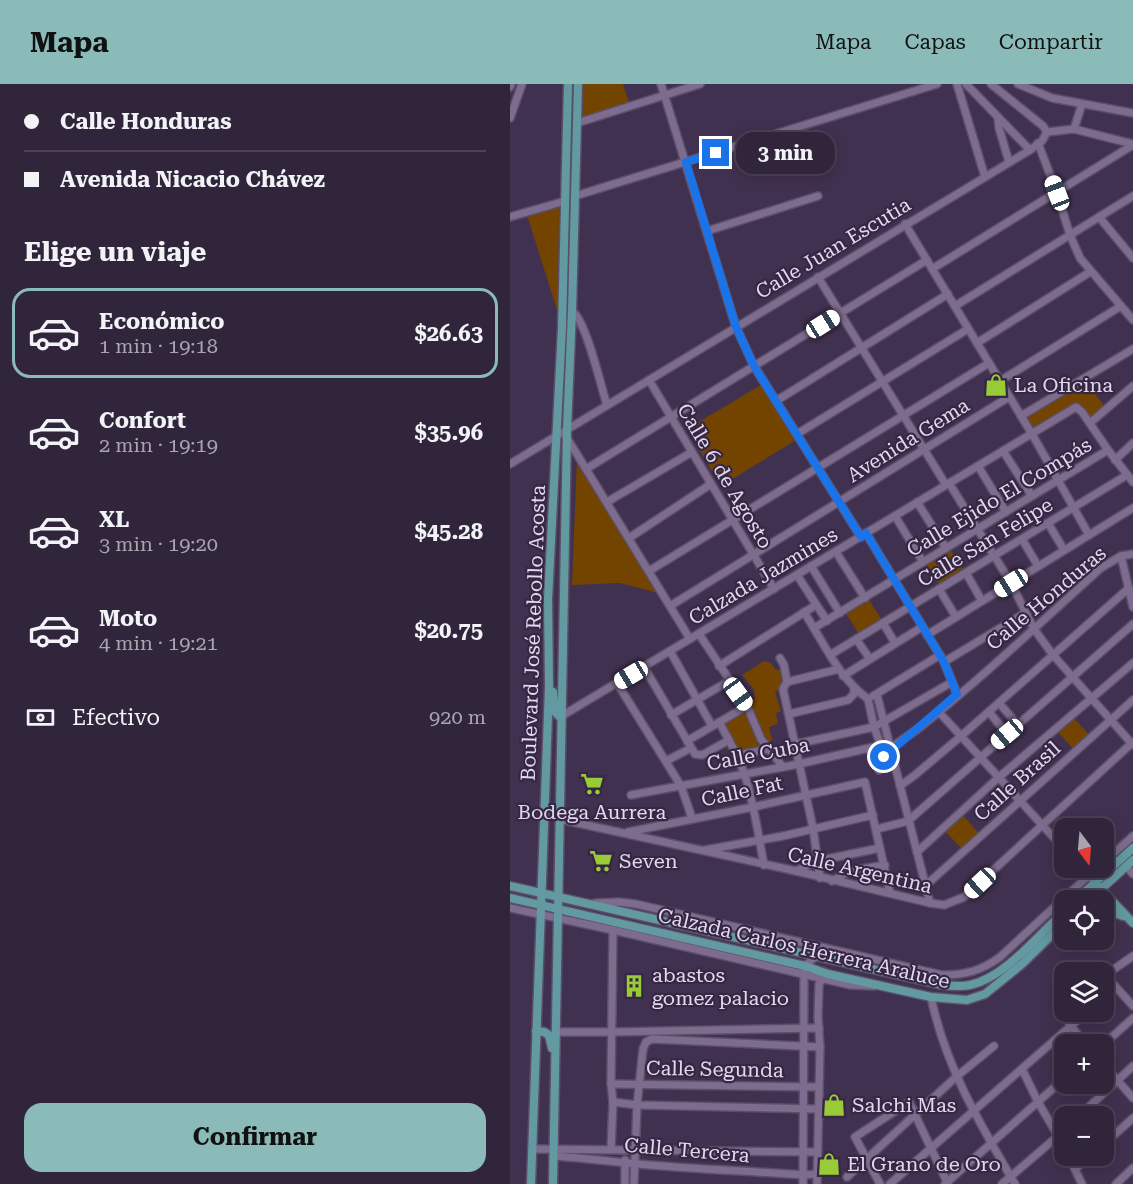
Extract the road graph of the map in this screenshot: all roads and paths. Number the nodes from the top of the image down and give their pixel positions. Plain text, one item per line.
1 (522, 84) edge
2 (568, 84) edge
3 (578, 84) edge
4 (661, 84) edge
5 (700, 84) edge
6 (937, 84) edge
7 (957, 84) edge
8 (966, 84) edge
9 (991, 84) edge
10 (1018, 84) edge
11 (665, 95) junction
12 (1082, 104) junction
13 (1133, 113) edge
14 (510, 118) edge
15 (998, 118) junction
16 (577, 123) junction
17 (1074, 129) junction
18 (1047, 132) junction
19 (1038, 143) junction
20 (1133, 144) edge
21 (1030, 150) junction
22 (567, 153) junction
23 (686, 162) junction
24 (1010, 162) junction
25 (985, 177) junction
26 (1057, 193) junction
27 (575, 196) junction
28 (818, 196) dead end
29 (1133, 196) edge
30 (565, 201) junction
31 (510, 217) edge
32 (1099, 217) junction
33 (905, 224) junction
34 (707, 231) junction
35 (1070, 235) junction
36 (1133, 258) edge
37 (927, 260) junction
38 (932, 268) junction
39 (1090, 272) junction
40 (818, 277) junction
41 (948, 294) junction
42 (955, 306) junction
43 (1121, 306) junction
44 (572, 311) junction
45 (840, 313) junction
46 (1133, 320) edge
47 (736, 327) junction
48 (969, 329) junction
49 (977, 344) junction
50 (862, 348) junction
51 (1133, 349) edge
52 (989, 363) junction
53 (754, 366) junction
54 (648, 380) junction
55 (1000, 381) junction
56 (883, 382) junction
57 (1133, 386) edge
58 (1010, 397) junction
59 (776, 401) junction
60 (607, 405) junction
61 (902, 416) junction
62 (1021, 416) junction
63 (671, 417) junction
64 (1090, 423) junction
65 (567, 434) junction
66 (797, 434) junction
67 (1032, 434) junction
68 (556, 436) junction
69 (1133, 443) edge
70 (923, 450) junction
71 (1108, 450) junction
72 (1003, 451) junction
73 (692, 452) junction
74 (1115, 460) junction
75 (510, 464) edge
76 (978, 466) junction
77 (817, 468) junction
78 (586, 469) junction
79 (1127, 475) junction
80 (1057, 481) junction
81 (1133, 482) edge
82 (711, 484) junction
83 (947, 484) junction
84 (1032, 496) junction
85 (607, 502) junction
86 (839, 502) junction
87 (918, 502) junction
88 (1073, 507) junction
89 (1133, 508) edge
90 (1006, 512) junction
91 (895, 516) junction
92 (733, 520) junction
93 (1047, 523) junction
94 (977, 529) junction
95 (863, 535) junction
96 (1089, 535) junction
97 (629, 538) junction
98 (1022, 539) junction
99 (946, 548) junction
100 (1064, 550) junction
101 (836, 552) junction
102 (1133, 554) edge
103 (753, 555) junction
104 (994, 556) junction
105 (1121, 556) junction
106 (923, 562) junction
107 (811, 566) junction
108 (1038, 566) junction
109 (649, 571) junction
110 (966, 573) junction
111 (797, 575) junction
112 (893, 580) junction
113 (1011, 583) junction
114 (1129, 588) junction
115 (774, 589) junction
116 (939, 589) junction
117 (549, 593) junction
118 (865, 598) junction
119 (982, 601) junction
120 (816, 605) junction
121 (670, 606) junction
122 (909, 607) junction
123 (1133, 607) edge
124 (804, 612) junction
125 (840, 613) junction
126 (1025, 613) junction
127 (956, 617) junction
128 (827, 621) junction
129 (882, 623) junction
130 (1133, 624) edge
131 (562, 627) junction
132 (922, 627) junction
133 (814, 628) junction
134 (1034, 629) junction
135 (699, 634) junction
136 (927, 635) junction
137 (690, 639) junction
138 (856, 639) junction
139 (895, 643) junction
140 (670, 651) junction
141 (830, 655) junction
142 (1053, 655) junction
143 (780, 658) dead end
144 (942, 658) junction
145 (870, 659) junction
146 (1133, 663) edge
147 (719, 666) junction
148 (644, 667) junction
149 (841, 672) junction
150 (1072, 677) junction
151 (729, 681) junction
152 (952, 682) junction
153 (617, 683) junction
154 (786, 684) junction
155 (549, 687) junction
156 (854, 688) junction
157 (877, 694) junction
158 (957, 694) junction
159 (1091, 698) junction
160 (868, 699) junction
161 (698, 700) junction
162 (1133, 700) edge
163 (999, 703) junction
164 (747, 706) junction
165 (939, 712) junction
166 (989, 712) junction
167 (789, 714) junction
168 (671, 715) junction
169 (561, 717) junction
170 (1110, 719) junction
171 (883, 722) junction
172 (716, 724) junction
173 (1018, 725) junction
174 (874, 727) junction
175 (1007, 734) junction
176 (960, 737) junction
177 (729, 740) junction
178 (1133, 743) edge
179 (796, 744) junction
180 (689, 745) junction
181 (881, 746) junction
182 (769, 749) junction
183 (890, 750) junction
184 (738, 755) junction
185 (884, 757) junction
186 (980, 758) junction
187 (666, 762) junction
188 (799, 764) junction
189 (783, 767) junction
190 (879, 770) dead end
191 (745, 774) junction
192 (998, 778) junction
193 (681, 786) junction
194 (900, 786) junction
195 (806, 794) junction
196 (631, 795) dead end
197 (1019, 801) junction
198 (753, 807) junction
199 (873, 815) junction
200 (692, 818) junction
201 (560, 819) junction
202 (908, 821) junction
203 (1042, 825) junction
204 (813, 828) junction
205 (877, 830) junction
206 (626, 833) junction
207 (1133, 836) edge
208 (1054, 838) edge
209 (759, 840) junction
210 (880, 848) junction
211 (1133, 848) edge
212 (703, 851) junction
213 (917, 852) junction
214 (1114, 853) edge
215 (1133, 860) edge
216 (817, 861) junction
217 (764, 865) junction
218 (885, 865) junction
219 (1126, 866) junction
220 (796, 871) junction
221 (1133, 874) edge
222 (820, 878) junction
223 (1085, 878) edge
224 (1091, 878) edge
225 (832, 881) junction
226 (510, 886) edge
227 (925, 886) junction
228 (1098, 886) junction
229 (1092, 890) edge
230 (1095, 890) edge
231 (542, 893) junction
232 (890, 893) junction
233 (510, 897) edge
234 (559, 897) junction
235 (930, 903) junction
236 (541, 904) junction
237 (586, 904) junction
238 (510, 908) edge
239 (559, 909) junction
240 (1114, 912) edge
241 (541, 915) junction
242 (558, 919) junction
243 (1054, 922) edge
244 (1132, 922) edge
245 (614, 930) junction
246 (1054, 933) edge
247 (817, 955) junction
248 (1133, 956) edge
249 (805, 970) junction
250 (1114, 970) edge
251 (909, 972) junction
252 (825, 976) junction
253 (1115, 986) edge
254 (931, 997) junction
255 (1133, 1006) edge
256 (804, 1011) junction
257 (818, 1011) junction
258 (1133, 1018) edge
259 (1068, 1022) edge
260 (1076, 1022) edge
261 (804, 1027) junction
262 (1070, 1027) junction
263 (819, 1028) junction
264 (536, 1031) junction
265 (556, 1032) junction
266 (612, 1032) junction
267 (1076, 1034) edge
268 (1114, 1035) edge
269 (804, 1046) junction
270 (994, 1046) dead end
271 (820, 1047) junction
272 (1133, 1066) edge
273 (1022, 1069) junction
274 (956, 1077) junction
275 (1114, 1077) edge
276 (555, 1078) junction
277 (1117, 1080) junction
278 (610, 1084) junction
279 (640, 1084) junction
280 (804, 1086) junction
281 (819, 1087) junction
282 (1054, 1088) edge
283 (1133, 1098) edge
284 (613, 1102) junction
285 (1038, 1102) junction
286 (638, 1105) junction
287 (1090, 1106) edge
288 (803, 1109) junction
289 (818, 1109) junction
290 (974, 1112) junction
291 (915, 1115) junction
292 (1133, 1118) edge
293 (1054, 1122) edge
294 (1114, 1135) edge
295 (1054, 1139) edge
296 (991, 1143) junction
297 (931, 1148) junction
298 (532, 1149) junction
299 (612, 1149) junction
300 (624, 1150) junction
301 (635, 1150) junction
302 (803, 1151) junction
303 (817, 1152) junction
304 (554, 1153) junction
305 (867, 1159) junction
306 (625, 1162) junction
307 (634, 1164) junction
308 (1074, 1166) edge
309 (1078, 1166) edge
310 (1133, 1168) edge
311 (1075, 1169) junction
312 (818, 1174) junction
313 (803, 1175) junction
314 (847, 1177) dead end
315 (1011, 1177) junction
316 (947, 1183) edge
317 (531, 1184) edge
318 (553, 1184) edge
319 (625, 1184) edge
320 (634, 1184) edge
321 (803, 1184) edge
322 (817, 1184) edge
323 (880, 1184) edge
324 (890, 1184) edge
325 (1002, 1184) edge
326 (1015, 1184) edge
327 (1082, 1184) edge
328 (1116, 1184) edge

1 - 14 street
2 - 22 main road, Boulevard José Rebollo Acosta
3 - 16 main road, Boulevard José Rebollo Acosta
4 - 11 street
5 - 11 street
6 - 23 street
7 - 25 street
8 - 15 street
9 - 18 street
10 - 12 street
11 - 16 street
11 - 23 street
12 - 13 street
12 - 17 street
15 - 21 street
15 - 24 street
16 - 27 main road, Boulevard José Rebollo Acosta
17 - 18 street
17 - 20 street
18 - 19 street, Calle Juan Escutia
19 - 21 street, Calle Juan Escutia
19 - 26 street
20 - 26 street
21 - 24 street, Calle Juan Escutia
22 - 27 main road
22 - 30 main road, Boulevard José Rebollo Acosta
23 - 27 street
23 - 34 street
24 - 25 street, Calle Juan Escutia
25 - 33 street, Calle Juan Escutia
26 - 35 street
26 - 38 street
27 - 44 main road, Boulevard José Rebollo Acosta
28 - 34 street
29 - 32 street
30 - 31 street
30 - 68 main road, Boulevard José Rebollo Acosta
32 - 35 street
32 - 36 street
33 - 37 street
33 - 40 street, Calle Juan Escutia
34 - 47 street
35 - 39 street
35 - 42 street
37 - 38 street
37 - 45 street
38 - 41 street
39 - 43 street
39 - 49 street
40 - 45 street
40 - 47 street, Calle Juan Escutia
41 - 42 street
41 - 50 street
42 - 48 street
43 - 46 street
43 - 55 street
44 - 60 street
44 - 65 main road, Boulevard José Rebollo Acosta
45 - 50 street
45 - 53 street
47 - 53 street
47 - 54 street, Calle Juan Escutia
48 - 49 street
48 - 56 street
49 - 52 street
50 - 56 street
50 - 59 street
51 - 62 street
52 - 55 street
52 - 61 street
53 - 59 street
53 - 63 street
54 - 60 street, Calle Juan Escutia
54 - 63 street, Calle 6 de Agosto
55 - 58 street
56 - 61 street
56 - 66 street
57 - 64 street
58 - 62 street
58 - 70 street, Avenida Gema
59 - 66 street
60 - 65 street, Calle Juan Escutia
61 - 70 street
61 - 77 street
62 - 67 street
63 - 73 street, Calle 6 de Agosto
63 - 78 street
64 - 67 street, Calzada Jazmines
64 - 71 street
65 - 68 street, Calle Juan Escutia
65 - 78 street
65 - 131 main road, Boulevard José Rebollo Acosta
66 - 77 street
67 - 72 street, Calzada Jazmines
67 - 80 street
68 - 75 street, Calle Juan Escutia
68 - 117 main road, Boulevard José Rebollo Acosta
69 - 74 street
70 - 83 street
70 - 86 street, Avenida Gema
71 - 74 street
71 - 80 street, Calle Ejido El Compás
72 - 76 street, Calzada Jazmines
72 - 84 street
73 - 82 street, Calle 6 de Agosto
73 - 85 street
74 - 79 street
76 - 83 street, Calzada Jazmines
76 - 90 street
77 - 86 street
77 - 92 street
78 - 85 street
79 - 81 street
79 - 88 street, Calle San Felipe
80 - 84 street, Calle Ejido El Compás
80 - 88 street
82 - 92 street, Calle 6 de Agosto
82 - 97 street
83 - 87 street, Calzada Jazmines
83 - 94 street
84 - 90 street, Calle Ejido El Compás
85 - 97 street
86 - 95 street
86 - 103 street, Avenida Gema
87 - 91 street, Calzada Jazmines
87 - 99 street
88 - 93 street, Calle San Felipe
88 - 96 street
89 - 96 street
90 - 94 street, Calle Ejido El Compás
91 - 95 street, Calzada Jazmines
91 - 106 street
92 - 103 street, Calle 6 de Agosto
92 - 109 street
93 - 98 street, Calle San Felipe
93 - 100 street
94 - 99 street, Calle Ejido El Compás
94 - 104 street
95 - 101 street, Calzada Jazmines
95 - 112 street
96 - 100 street
97 - 109 street
98 - 104 street, Calle San Felipe
98 - 108 street
99 - 106 street, Calle Ejido El Compás
100 - 108 street
101 - 107 street, Calzada Jazmines
101 - 118 street
102 - 105 street, Calle Honduras
103 - 115 street, Calle 6 de Agosto
103 - 121 street, Avenida Gema
104 - 110 street, Calle San Felipe
104 - 113 street
105 - 114 street
105 - 134 street, Calle Honduras
106 - 112 street, Calle Ejido El Compás
107 - 111 street, Calzada Jazmines
107 - 125 street
108 - 113 street
109 - 121 street
110 - 116 street, Calle San Felipe
110 - 119 street
111 - 115 street, Calzada Jazmines
111 - 120 street
112 - 118 street, Calle Ejido El Compás
112 - 122 street
113 - 119 street
113 - 126 street
114 - 123 street
114 - 142 street
115 - 135 street, Calzada Jazmines
116 - 122 street, Calle San Felipe
116 - 127 street
117 - 131 main road
117 - 155 main road, Boulevard José Rebollo Acosta
118 - 125 street, Calle Ejido El Compás
119 - 127 street
120 - 124 street
120 - 128 street
121 - 137 street
122 - 129 street, Calle San Felipe
122 - 132 street
124 - 133 street
124 - 147 street
125 - 128 street, Calle Ejido El Compás
126 - 134 street
126 - 144 street
127 - 136 street
128 - 133 street, Calle Ejido El Compás
129 - 138 street, Calle San Felipe
129 - 139 street
130 - 150 street
131 - 169 main road, Boulevard José Rebollo Acosta
132 - 136 street
132 - 139 street
133 - 141 street
134 - 142 street
134 - 158 street, Calle Honduras
135 - 137 street, Calzada Jazmines
135 - 147 street
136 - 144 street
137 - 140 street, Calzada Jazmines
138 - 141 street, Calle San Felipe
138 - 145 street
139 - 145 street
140 - 148 street, Calzada Jazmines
140 - 161 street
141 - 149 street
142 - 150 street
142 - 163 street
143 - 154 street
144 - 152 street
144 - 157 street
145 - 149 street
146 - 159 street
147 - 151 street
148 - 153 street, Calzada Jazmines
148 - 168 street
149 - 154 street
149 - 156 street
150 - 159 street
150 - 173 street
151 - 161 street
151 - 164 street
152 - 158 street
152 - 171 street
153 - 169 street, Calzada Jazmines
153 - 187 street
154 - 167 street
155 - 169 main road
155 - 231 main road, Boulevard José Rebollo Acosta
156 - 160 street
156 - 167 street
157 - 160 street
157 - 171 street
158 - 165 street, Calle Honduras
159 - 170 street
159 - 192 street
160 - 174 street
161 - 168 street
161 - 172 street
162 - 170 street, Calle Brasil
163 - 166 street
163 - 173 street
164 - 172 street
164 - 182 street
165 - 176 street
165 - 183 street, Calle Honduras
166 - 175 street
166 - 176 street
167 - 179 street
168 - 180 street
169 - 201 main road, Boulevard José Rebollo Acosta
170 - 178 street
170 - 197 street, Calle Brasil
171 - 174 street
171 - 183 street
172 - 177 street
172 - 180 street
173 - 175 street
174 - 179 street
174 - 181 street
175 - 186 street
176 - 186 street
176 - 194 street
177 - 180 street
177 - 184 street
178 - 203 street, Calle Argentina
179 - 188 street
180 - 187 street
181 - 183 street
181 - 185 street
181 - 188 street, Calle Cuba
182 - 184 street
182 - 189 street
183 - 185 street, Calle Honduras
183 - 194 street
184 - 191 street
185 - 190 street, Calle Honduras
186 - 192 street
186 - 202 street
187 - 193 street
188 - 189 street, Calle Cuba
188 - 195 street
189 - 191 street, Calle Cuba
191 - 193 street, Calle Cuba
191 - 198 street
192 - 197 street
192 - 213 street
193 - 196 street, Calle Cuba
193 - 200 street
194 - 202 street
195 - 198 street, Calle Fat
195 - 199 street, Calle Fat
195 - 204 street
197 - 203 street
197 - 227 street, Calle Brasil
198 - 200 street, Calle Fat
198 - 209 street
199 - 204 street
199 - 205 street
200 - 206 street, Calle Fat
201 - 206 street, Calle Argentina
201 - 234 main road, Boulevard José Rebollo Acosta
202 - 205 street
202 - 213 street
203 - 208 street
203 - 235 street, Calle Argentina
204 - 209 street
204 - 216 street
205 - 210 street
206 - 212 street, Calle Argentina
207 - 214 street
209 - 212 street
209 - 217 street
210 - 216 street
210 - 218 street
211 - 228 main road
212 - 217 street, Calle Argentina
213 - 227 street
215 - 219 main road
216 - 220 street
216 - 222 street
217 - 220 street, Calle Argentina
218 - 225 street
218 - 232 street
219 - 221 street
219 - 228 main road
220 - 222 street, Calle Argentina
222 - 225 street, Calle Argentina
223 - 251 street
224 - 228 street
225 - 232 street, Calle Argentina
226 - 231 main road, Calzada Carlos Herrera Araluce
227 - 235 street
228 - 229 main road
228 - 230 main road
228 - 244 main road
231 - 234 main road, Calzada Carlos Herrera Araluce
231 - 236 main road, Boulevard José Rebollo Acosta
232 - 235 street, Calle Argentina
233 - 236 main road, Calzada Carlos Herrera Araluce
234 - 237 main road, Calzada Carlos Herrera Araluce
234 - 239 main road, Boulevard José Rebollo Acosta
236 - 239 main road, Calzada Carlos Herrera Araluce
236 - 241 main road, Boulevard José Rebollo Acosta
237 - 247 main road, Calzada Carlos Herrera Araluce
237 - 251 street
238 - 241 street
239 - 242 main road, Boulevard José Rebollo Acosta
239 - 249 main road, Calzada Carlos Herrera Araluce
240 - 244 main road
241 - 242 street
241 - 264 main road, Boulevard José Rebollo Acosta
242 - 245 street
242 - 265 main road, Boulevard José Rebollo Acosta
243 - 251 main road, Calzada Carlos Herrera Araluce
245 - 249 street
245 - 266 street
246 - 254 main road, Calzada Carlos Herrera Araluce
247 - 249 street
247 - 251 main road, Calzada Carlos Herrera Araluce
248 - 250 street
249 - 252 main road, Calzada Carlos Herrera Araluce
249 - 256 street
252 - 254 main road, Calzada Carlos Herrera Araluce
252 - 257 street
253 - 255 street
254 - 274 street
256 - 257 street
256 - 261 street
257 - 263 street
258 - 268 street
259 - 262 street
260 - 262 street
261 - 263 street
261 - 266 street
261 - 269 street
262 - 267 street
262 - 273 street
263 - 271 street
264 - 276 main road
264 - 298 main road, Boulevard José Rebollo Acosta
265 - 266 street
265 - 276 main road, Boulevard José Rebollo Acosta
266 - 278 street
269 - 271 street
269 - 279 street
269 - 280 street
270 - 274 street
271 - 281 street
272 - 277 street
273 - 285 street
273 - 290 street
274 - 290 street
274 - 291 street
275 - 277 street
276 - 304 main road, Boulevard José Rebollo Acosta
277 - 283 street
277 - 287 street
278 - 279 street, Calle Segunda
278 - 284 street
279 - 280 street, Calle Segunda
279 - 286 street
280 - 281 street, Calle Segunda
280 - 288 street
281 - 289 street
282 - 285 street
284 - 286 street
284 - 299 street
285 - 293 street
285 - 296 street
286 - 288 street
286 - 301 street
288 - 289 street
288 - 302 street
289 - 303 street
290 - 296 street
290 - 297 street
291 - 297 street
291 - 305 street
291 - 305 street
292 - 294 street
295 - 315 street
296 - 315 street
296 - 316 street
297 - 316 street
297 - 324 street
298 - 304 street
298 - 317 main road, Boulevard José Rebollo Acosta
299 - 300 street
299 - 304 street
300 - 301 street
300 - 306 street
301 - 302 street
301 - 307 street
302 - 303 street
302 - 313 street
303 - 312 street
304 - 306 street, Calle Tercera
304 - 318 main road, Boulevard José Rebollo Acosta
305 - 314 street
305 - 323 street
306 - 307 street, Calle Tercera
306 - 319 street
307 - 313 street, Calle Tercera
307 - 320 street
308 - 311 street
309 - 311 street
310 - 328 street
311 - 327 street
312 - 313 street, Calle Tercera
312 - 322 street
313 - 321 street
315 - 325 street
315 - 326 street

